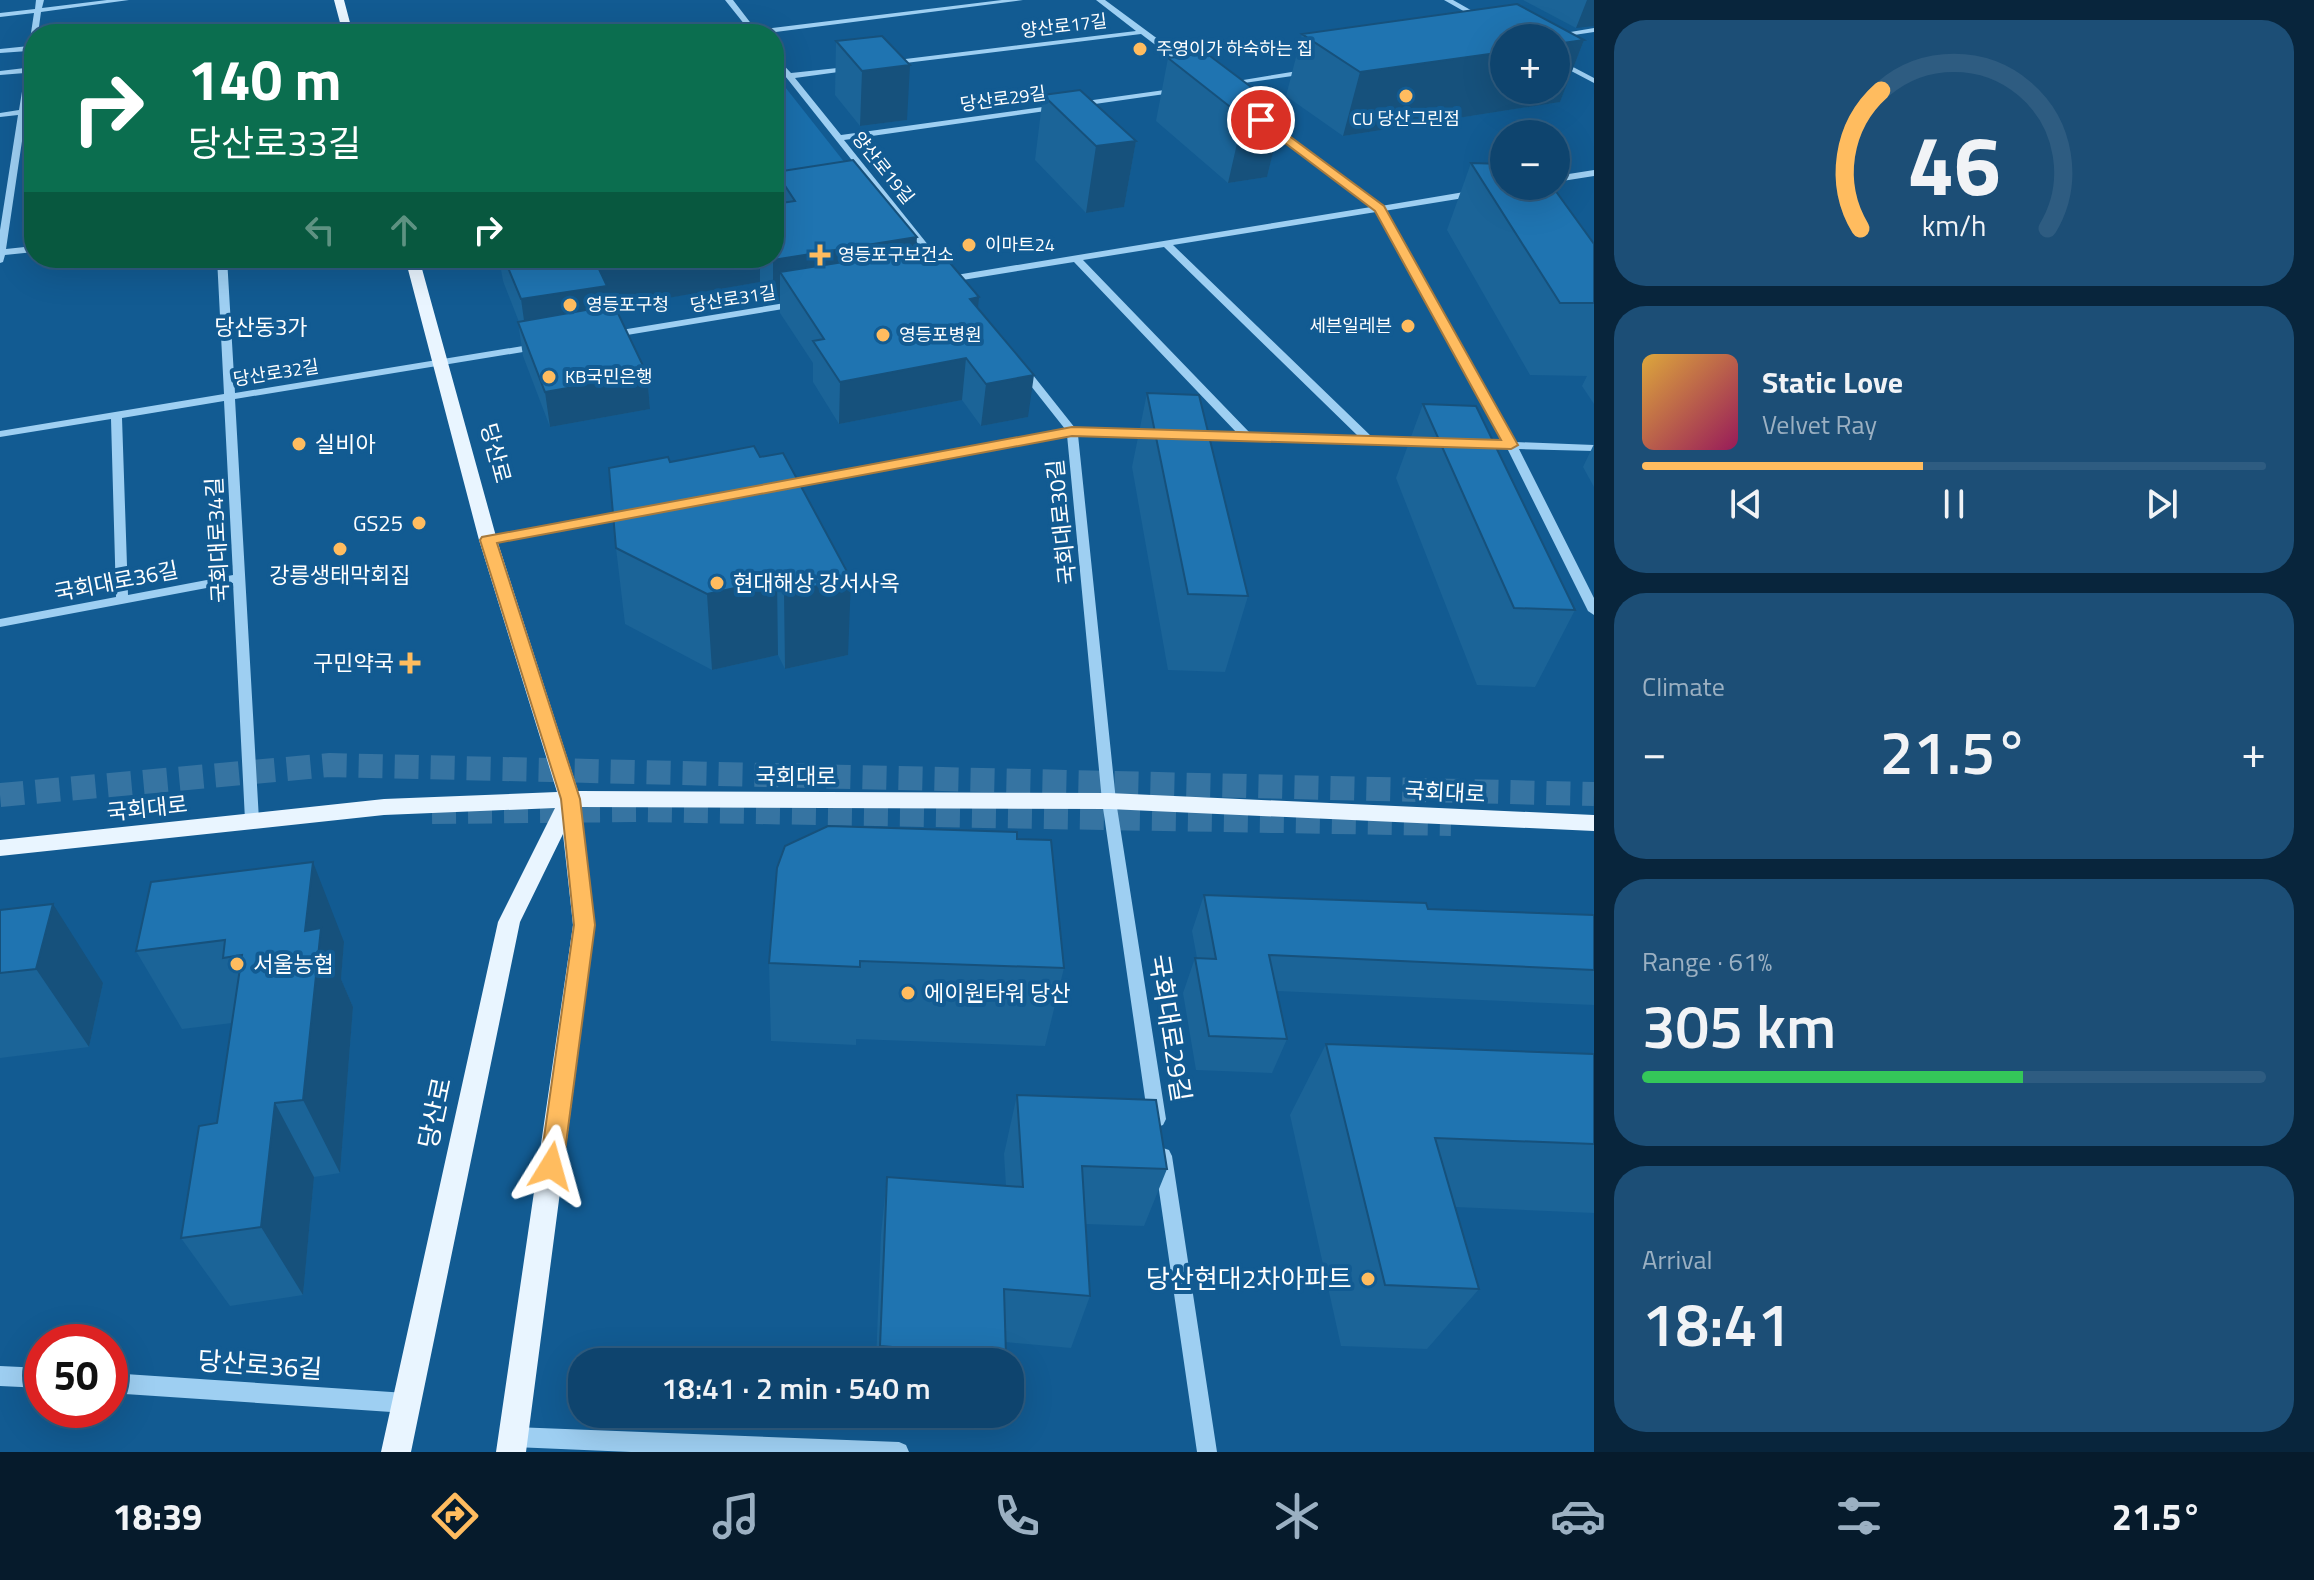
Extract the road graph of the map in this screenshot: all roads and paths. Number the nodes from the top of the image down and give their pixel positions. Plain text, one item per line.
1 (40, 0) edge
2 (125, 0) edge
3 (339, 0) edge
4 (729, 0) edge
5 (1019, 0) edge
6 (1100, 0) edge
7 (1448, 0) edge
8 (38, 11) junction
9 (0, 15) edge
10 (36, 24) edge
11 (346, 24) edge
12 (748, 24) edge
13 (1491, 24) edge
14 (784, 29) edge
15 (1594, 30) edge
16 (1143, 32) junction
17 (1570, 33) edge
18 (24, 49) edge
19 (0, 51) edge
20 (881, 65) edge
21 (866, 66) edge
22 (1570, 68) edge
23 (784, 70) edge
24 (1319, 70) edge
25 (24, 71) edge
26 (0, 73) edge
27 (789, 76) junction
28 (1202, 76) edge
29 (1594, 81) edge
30 (1183, 89) edge
31 (1227, 94) edge
32 (24, 98) edge
33 (20, 112) junction
34 (24, 112) edge
35 (1252, 113) edge
36 (0, 115) edge
37 (839, 138) junction
38 (1594, 173) edge
39 (1570, 177) edge
40 (1486, 191) edge
41 (1379, 209) junction
42 (1166, 244) junction
43 (24, 250) edge
44 (0, 253) edge
45 (1077, 259) junction
46 (0, 260) edge
47 (223, 268) edge
48 (415, 268) edge
49 (951, 279) junction
50 (936, 282) edge
51 (960, 291) edge
52 (813, 302) edge
53 (598, 337) edge
54 (552, 345) edge
55 (1016, 361) edge
56 (441, 363) junction
57 (230, 399) junction
58 (116, 416) junction
59 (1072, 431) junction
60 (0, 434) edge
61 (1168, 434) edge
62 (1184, 435) edge
63 (1247, 437) junction
64 (1370, 441) junction
65 (1432, 443) edge
66 (1464, 444) edge
67 (1511, 445) junction
68 (1594, 448) edge
69 (764, 489) edge
70 (641, 512) edge
71 (488, 540) junction
72 (239, 578) junction
73 (122, 600) junction
74 (1594, 611) edge
75 (0, 623) edge
76 (570, 799) junction
77 (1109, 801) junction
78 (252, 820) junction
79 (1594, 823) edge
80 (0, 848) edge
81 (0, 1376) edge
82 (24, 1377) edge
83 (128, 1384) edge
84 (406, 1403) junction
85 (513, 1444) edge
86 (839, 1450) edge
87 (396, 1452) edge
88 (899, 1452) edge
89 (1207, 1452) edge

1 - 8 street
2 - 8 street
3 - 11 main road
4 - 12 street
5 - 14 street
6 - 16 street, 양산로17길
7 - 13 street
8 - 9 street
8 - 10 street
15 - 17 street
16 - 20 street, 양산로17길
16 - 28 street, 양산로17길
18 - 19 street
21 - 27 street
22 - 29 street
23 - 27 street, 양산로19길
24 - 31 street
25 - 26 street
27 - 37 street, 양산로19길
30 - 37 street, 당산로29길
32 - 33 street
33 - 34 street
33 - 36 street
33 - 44 street
35 - 41 street
37 - 49 street, 양산로19길
38 - 39 street
40 - 41 street
41 - 42 street
41 - 67 street
42 - 45 street
42 - 64 street
43 - 44 street
44 - 46 street
45 - 49 street
45 - 63 street
47 - 57 street, 국회대로34길
48 - 56 main road, 당산로
49 - 50 street
49 - 51 street
52 - 53 street, 당산로31길
54 - 56 street
55 - 59 street, 국회대로30길
56 - 57 street, 당산로32길
56 - 71 main road, 당산로
57 - 58 street, 당산로32길
57 - 72 street, 국회대로34길
58 - 60 street, 당산로32길
58 - 73 street
59 - 61 street
59 - 69 street
59 - 77 street, 국회대로30길
62 - 63 street
63 - 64 street
64 - 65 street
66 - 67 street
67 - 68 street
67 - 74 street
70 - 71 street
71 - 76 main road, 당산로
72 - 73 street, 국회대로36길
72 - 78 street, 국회대로34길
73 - 75 street, 국회대로36길
76 - 77 main road, 국회대로
76 - 78 main road, 국회대로
76 - 84 main road, 당산로
76 - 85 main road, 당산로
77 - 79 main road, 국회대로
77 - 89 street, 국회대로29길
78 - 80 main road, 국회대로
81 - 82 street
83 - 84 street, 당산로36길
84 - 87 main road, 당산로
85 - 86 street
86 - 88 street

